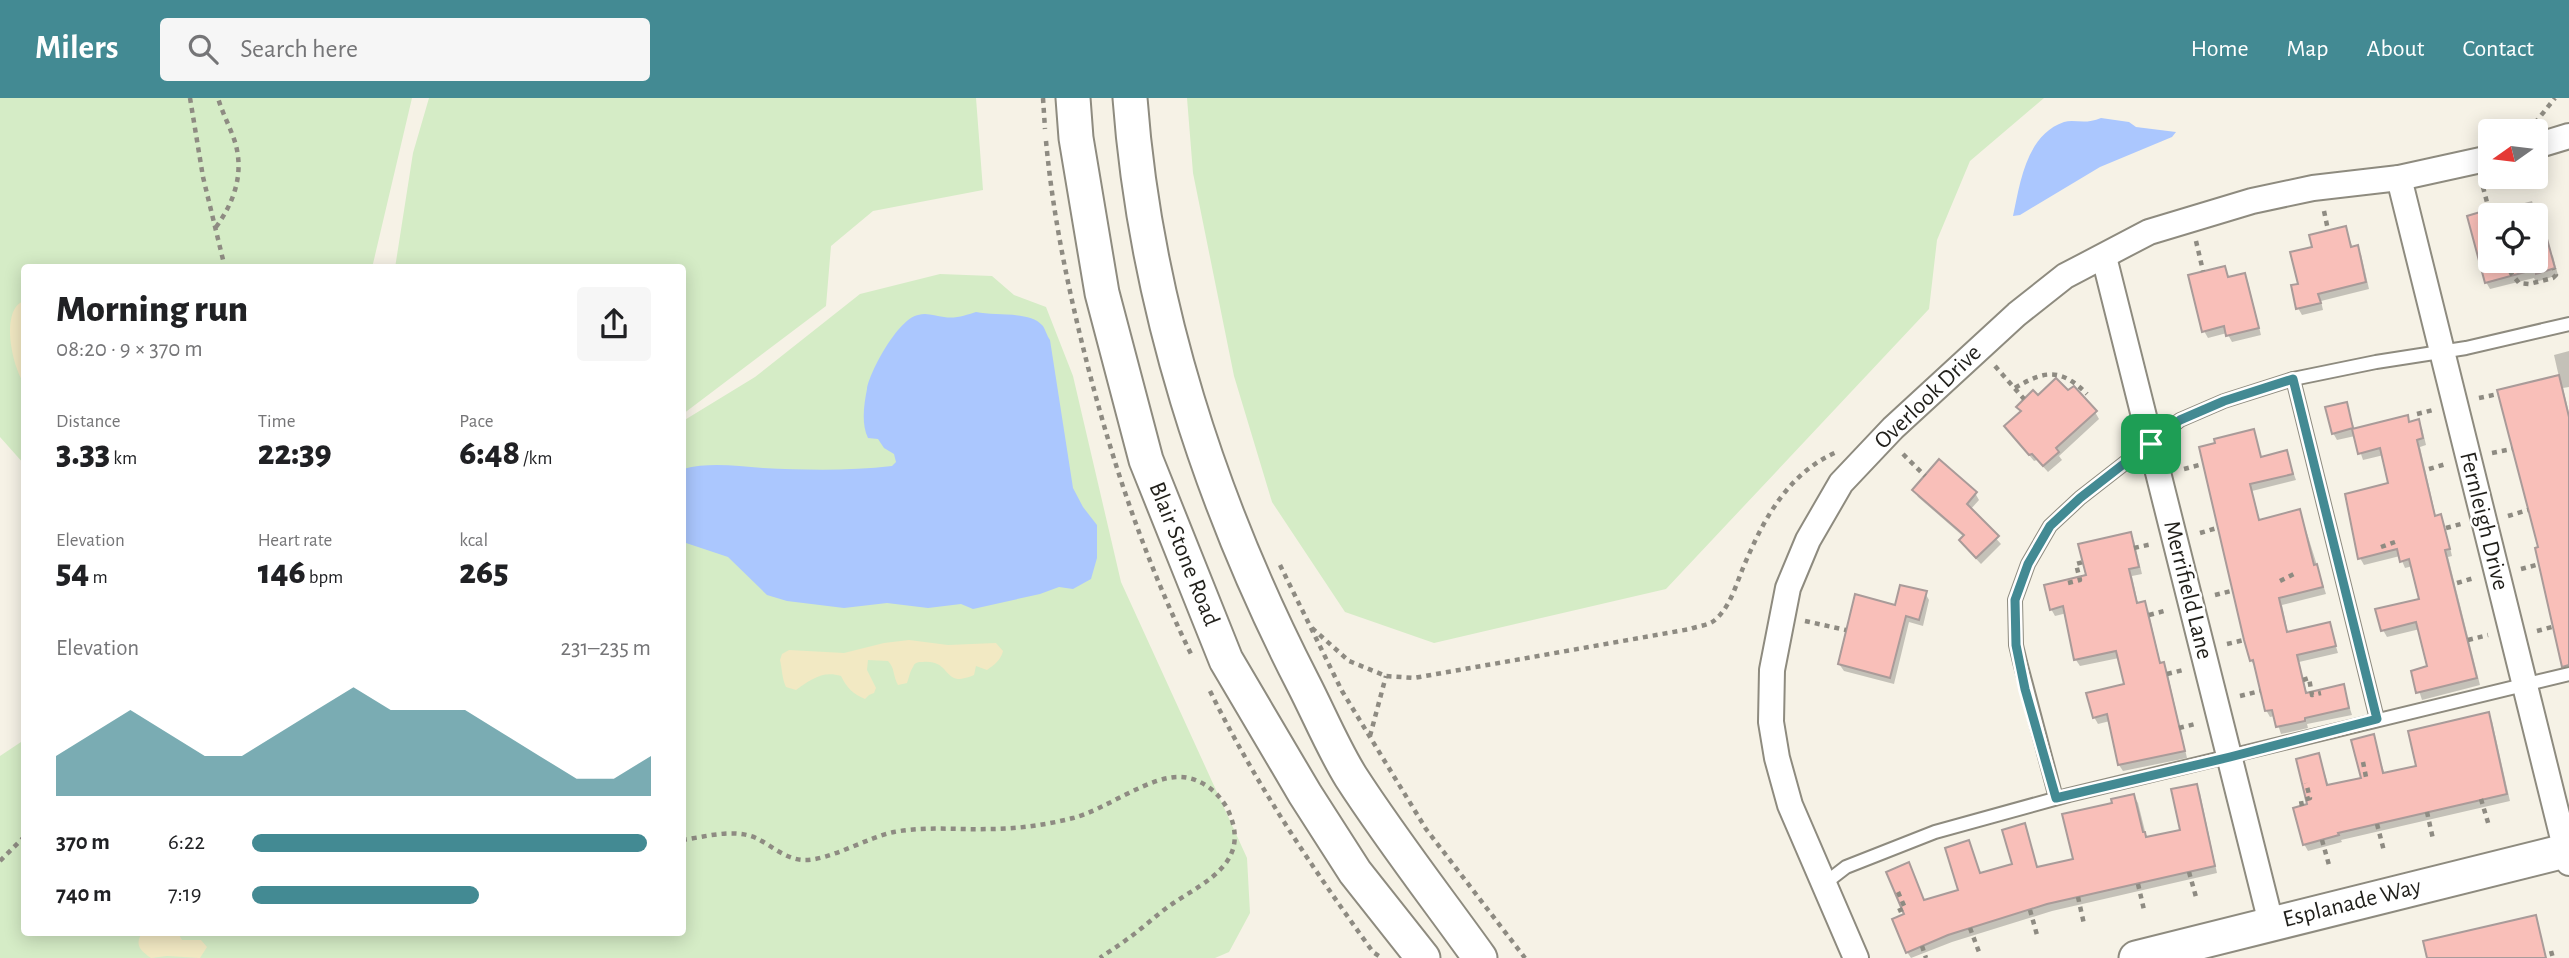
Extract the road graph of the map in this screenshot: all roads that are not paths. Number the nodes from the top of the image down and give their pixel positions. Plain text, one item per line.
1 (1073, 98) edge
2 (1130, 98) edge
3 (2569, 135) edge
4 (2548, 142) edge
5 (2478, 161) edge
6 (2399, 178) junction
7 (2104, 257) junction
8 (2569, 324) edge
9 (2442, 353) junction
10 (2293, 379) junction
11 (2151, 444) junction
12 (2569, 674) edge
13 (2525, 685) junction
14 (2377, 719) junction
15 (2230, 757) junction
16 (2056, 798) junction
17 (2568, 855) edge
18 (1824, 884) junction
19 (2271, 923) junction
20 (1423, 958) edge
21 (1480, 958) edge
22 (1856, 958) edge
23 (2136, 958) edge

1 - 20 street, Blair Stone Road
2 - 21 street
3 - 4 street
5 - 6 street, Overlook Drive
6 - 7 street, Overlook Drive
6 - 9 street, Fernleigh Drive
7 - 11 street, Merrifield Lane
7 - 18 street, Overlook Drive
8 - 9 lane
9 - 10 lane
9 - 13 street, Fernleigh Drive
10 - 11 lane
10 - 14 lane
11 - 15 street, Merrifield Lane
11 - 16 lane
12 - 13 lane
13 - 14 lane
13 - 17 street, Fernleigh Drive
14 - 15 lane
15 - 16 lane
15 - 19 street, Merrifield Lane
16 - 18 lane
17 - 19 street, Esplanade Way
18 - 22 street, Overlook Drive
19 - 23 street, Esplanade Way

